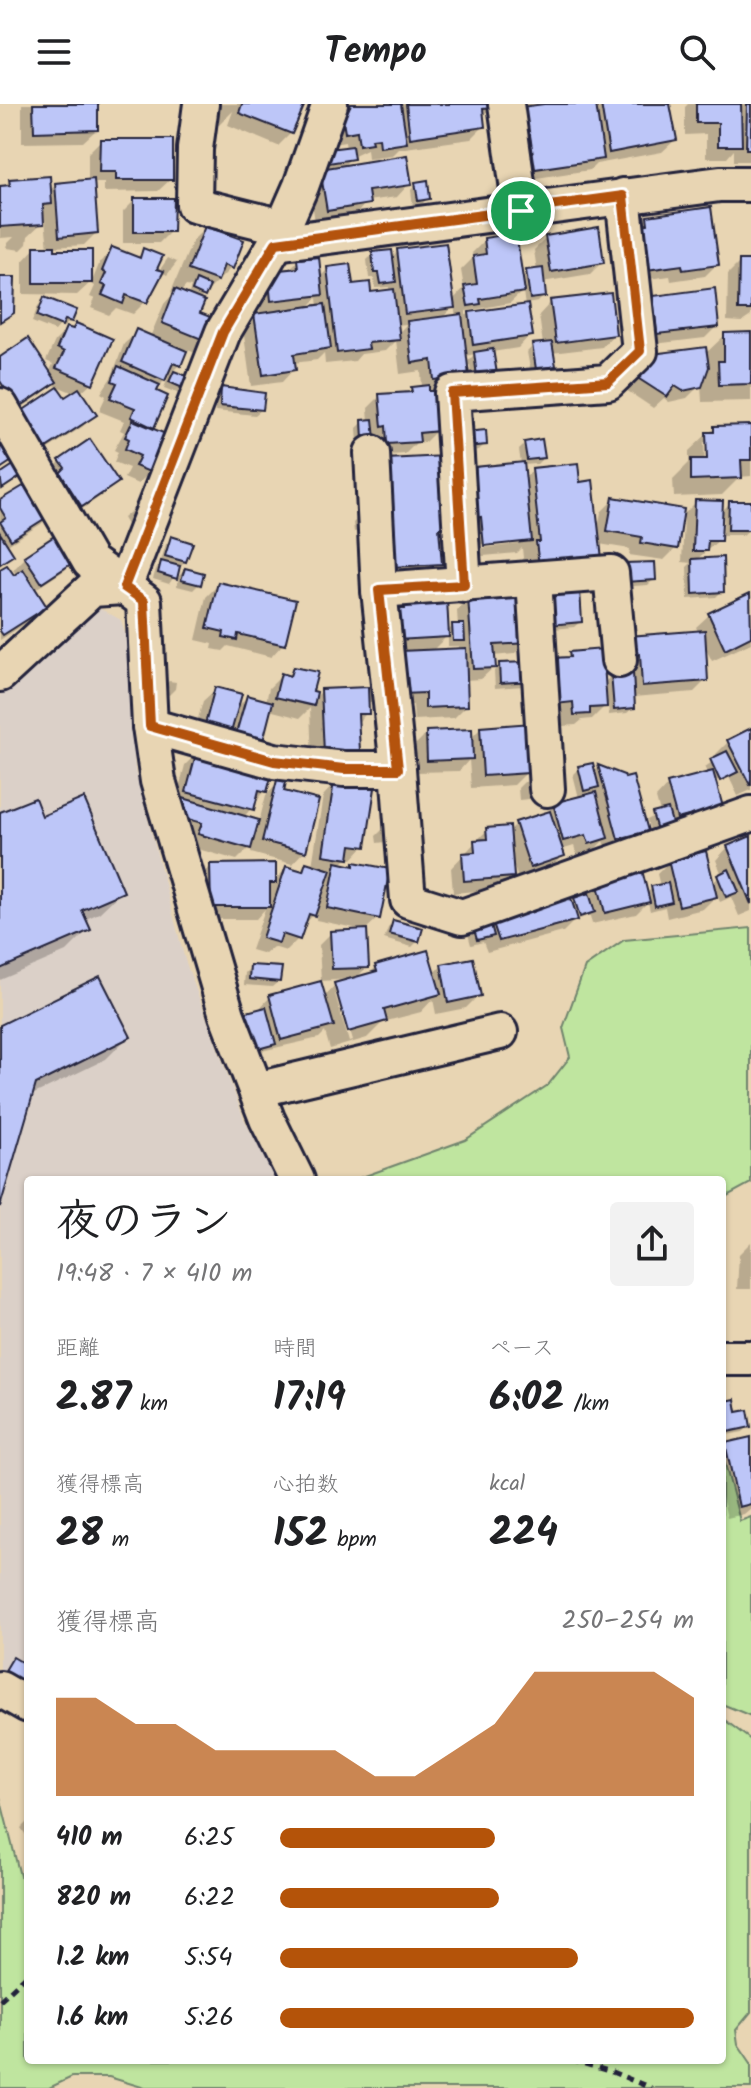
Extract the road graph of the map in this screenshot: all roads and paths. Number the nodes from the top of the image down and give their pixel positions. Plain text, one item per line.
1 (201, 104) edge
2 (330, 104) edge
3 (506, 104) edge
4 (751, 184) edge
5 (623, 196) junction
6 (521, 211) junction
7 (279, 235) junction
8 (0, 406) edge
9 (372, 453) dead end
10 (534, 579) junction
11 (464, 585) junction
12 (124, 587) junction
13 (379, 590) junction
14 (619, 660) dead end
15 (4, 661) edge
16 (150, 726) junction
17 (398, 769) junction
18 (547, 789) dead end
19 (751, 814) edge
20 (500, 1032) dead end
21 (256, 1090) junction
22 (295, 1176) edge
23 (726, 1358) edge
24 (751, 1358) edge
25 (0, 1689) edge
26 (24, 1703) edge
27 (24, 1978) edge
28 (0, 2000) edge
29 (585, 2064) edge
30 (651, 2088) edge

1 - 7 street
2 - 7 street
3 - 6 street
4 - 5 street
5 - 6 street
5 - 11 street
6 - 7 street
7 - 12 street
8 - 12 street
9 - 13 street
10 - 11 street
10 - 14 street
10 - 18 street
11 - 13 street
12 - 15 street
12 - 16 street
13 - 17 street
16 - 17 street
16 - 21 street
17 - 19 street
20 - 21 street
21 - 22 street
23 - 24 street
25 - 26 street
27 - 28 path
29 - 30 path

